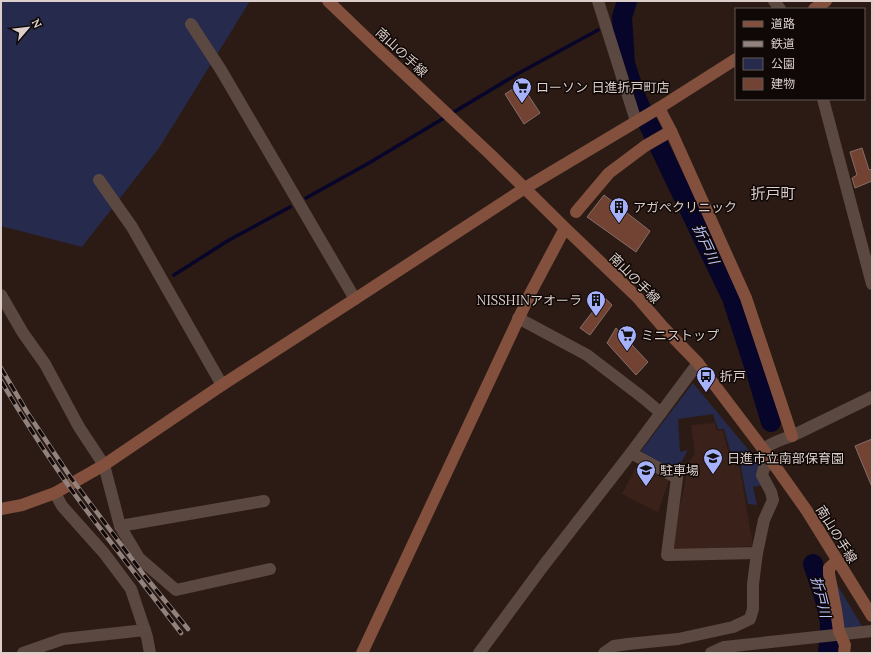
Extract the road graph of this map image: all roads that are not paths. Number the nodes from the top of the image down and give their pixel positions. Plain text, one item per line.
1 (328, 1) edge
2 (598, 1) edge
3 (826, 1) edge
4 (816, 8) edge
5 (190, 24) dead end
6 (735, 60) edge
7 (824, 100) edge
8 (658, 108) junction
9 (637, 121) junction
10 (671, 131) junction
11 (99, 180) dead end
12 (525, 188) junction
13 (576, 212) dead end
14 (565, 228) junction
15 (872, 284) edge
16 (1, 295) edge
17 (355, 299) junction
18 (518, 318) junction
19 (698, 363) junction
20 (222, 385) junction
21 (872, 397) edge
22 (661, 413) junction
23 (792, 436) junction
24 (763, 449) junction
25 (631, 453) junction
26 (771, 462) junction
27 (104, 465) junction
28 (55, 493) junction
29 (264, 501) dead end
30 (1, 509) edge
31 (120, 526) junction
32 (757, 553) junction
33 (838, 560) junction
34 (270, 569) dead end
35 (872, 616) edge
36 (732, 627) junction
37 (145, 630) junction
38 (872, 631) edge
39 (839, 635) junction
40 (724, 647) junction
41 (23, 653) edge
42 (150, 653) edge
43 (362, 653) edge
44 (480, 653) edge
45 (604, 653) edge
46 (711, 653) edge
47 (844, 653) edge

1 - 12 street, 南山の手線
2 - 9 street
3 - 4 street
5 - 17 street
6 - 8 street
7 - 15 street
8 - 9 street
8 - 10 street
9 - 12 street
10 - 13 street
10 - 23 street
11 - 20 street
12 - 14 street, 南山の手線
12 - 17 street
14 - 18 street
14 - 19 street, 南山の手線
16 - 27 street
17 - 20 street
18 - 22 street
18 - 43 street
19 - 22 street
19 - 24 street, 南山の手線
20 - 27 street
21 - 23 street
22 - 25 street
23 - 24 street
24 - 26 street, 南山の手線
25 - 32 street
25 - 44 street
26 - 32 street
26 - 33 street, 南山の手線
27 - 28 street
27 - 31 street
28 - 30 street
28 - 37 street
29 - 31 street
31 - 34 street
32 - 36 street
33 - 35 street, 南山の手線
33 - 39 street
36 - 40 street
36 - 45 street
37 - 41 street
37 - 42 street
38 - 39 street
39 - 40 street
39 - 47 street
40 - 46 street

